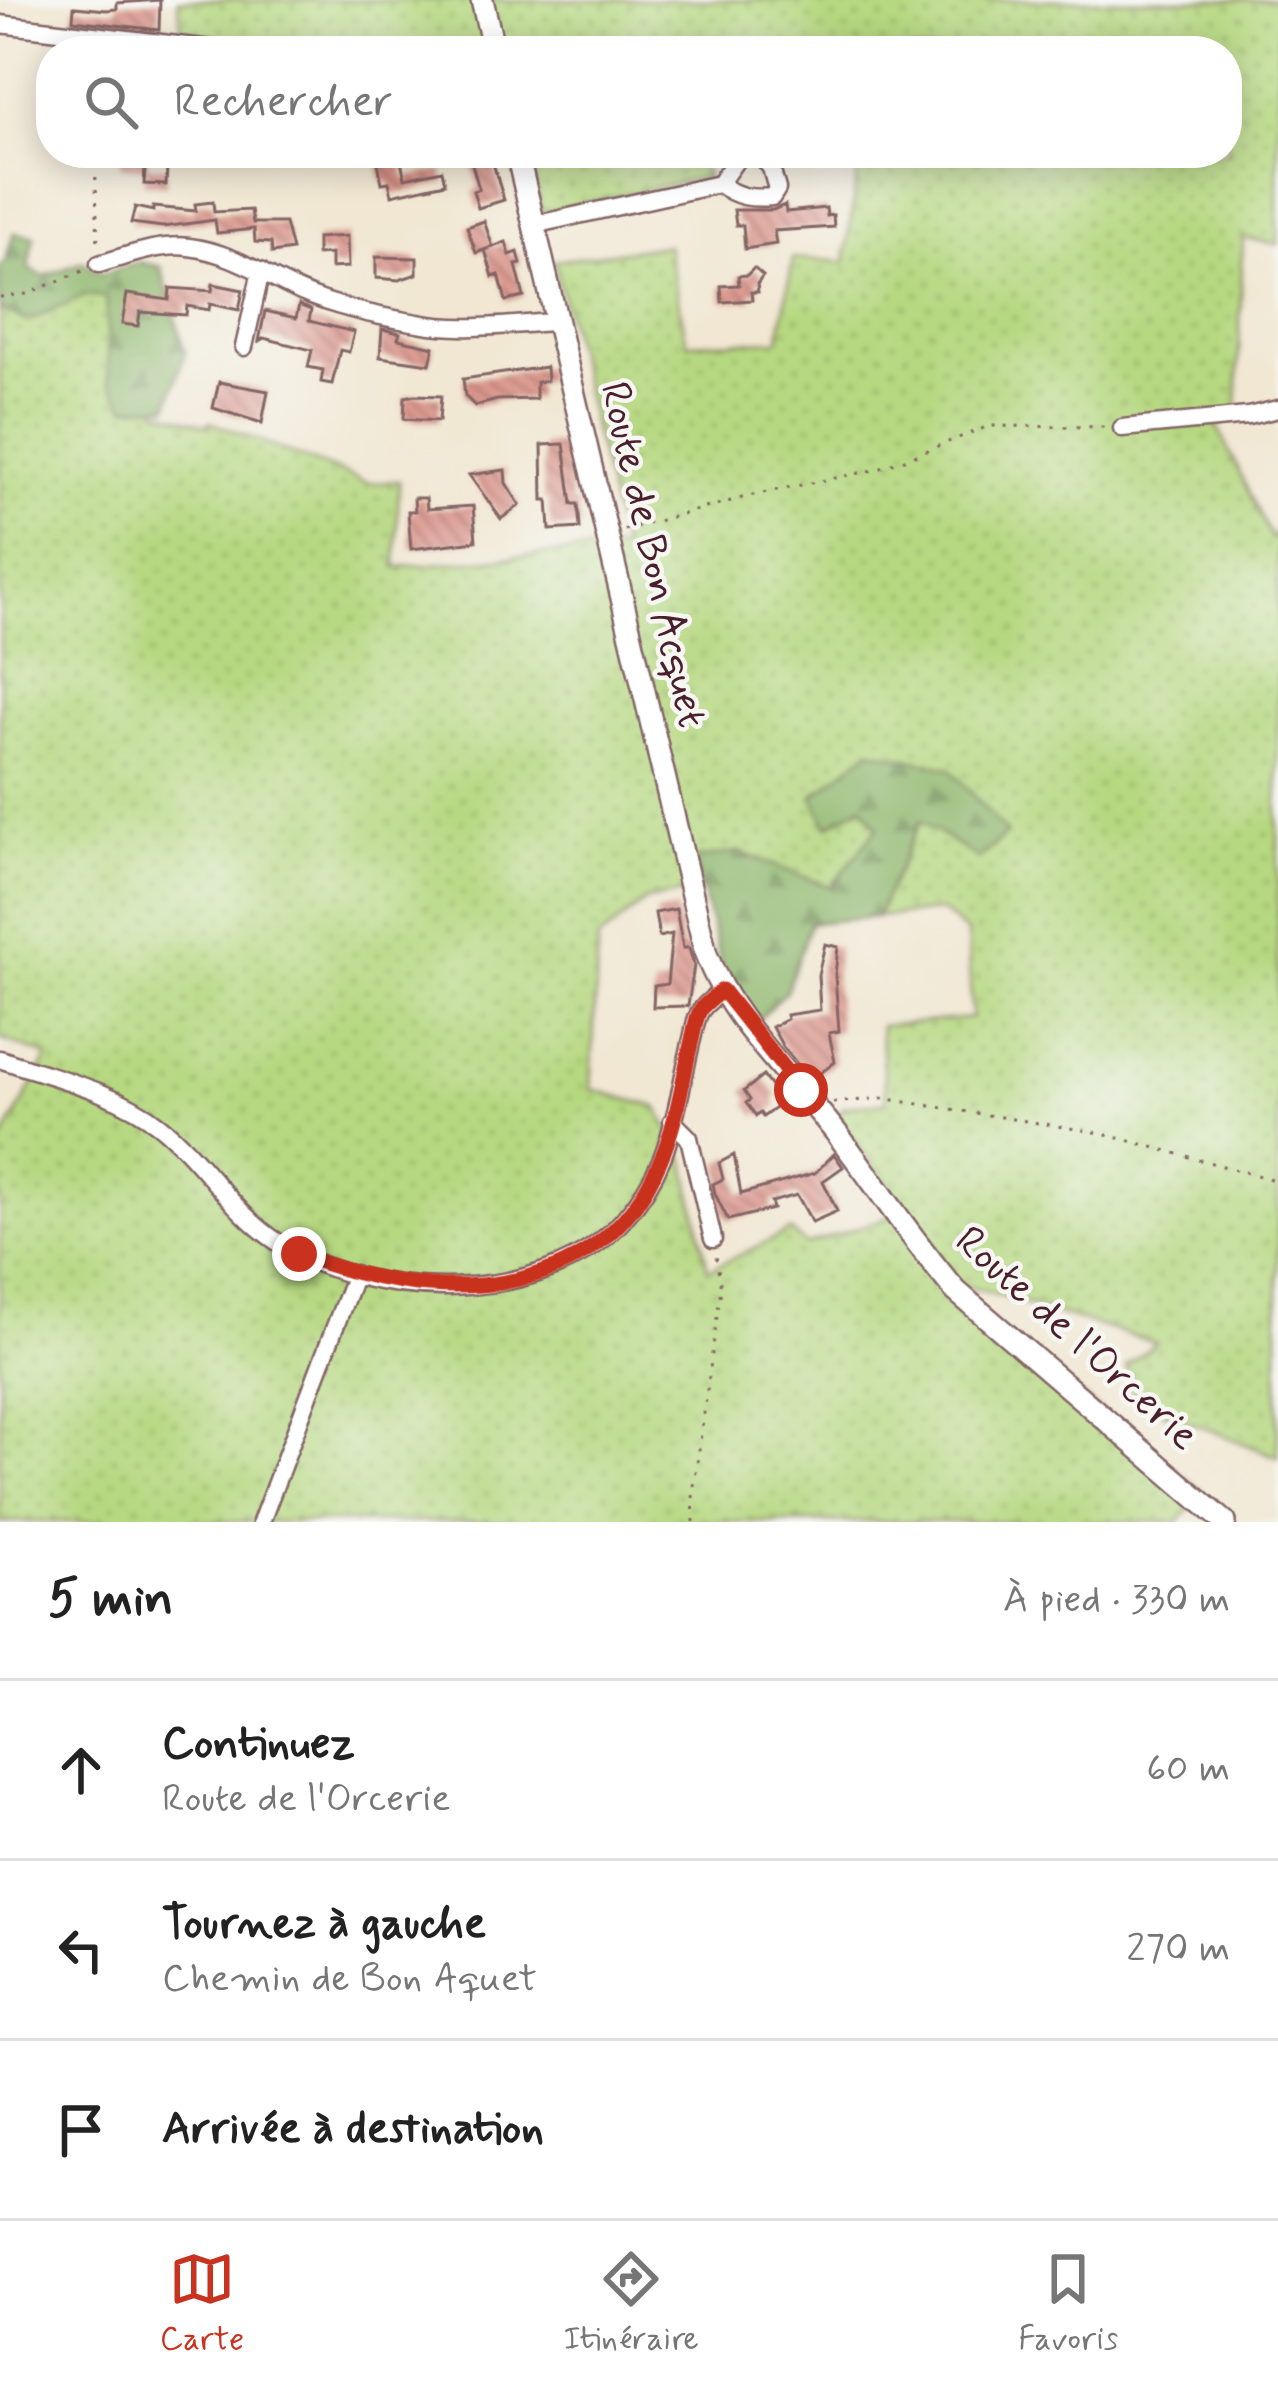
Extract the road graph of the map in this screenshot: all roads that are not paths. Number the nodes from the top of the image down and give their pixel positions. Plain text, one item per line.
1 (482, 0) edge
2 (0, 24) edge
3 (102, 36) edge
4 (490, 36) edge
5 (520, 168) edge
6 (730, 168) edge
7 (771, 168) edge
8 (719, 184) junction
9 (533, 225) junction
10 (99, 264) road end
11 (261, 271) junction
12 (557, 322) junction
13 (244, 347) dead end
14 (1278, 410) edge
15 (1122, 428) road end
16 (718, 982) junction
17 (0, 1058) edge
18 (672, 1121) junction
19 (713, 1239) road end
20 (355, 1274) junction
21 (261, 1522) edge
22 (1225, 1522) edge

1 - 4 street
2 - 3 street
5 - 9 street, Route de Bon Acquet
6 - 8 street
7 - 8 street
8 - 9 street
9 - 12 street, Route de Bon Acquet
10 - 11 street
11 - 12 street
11 - 13 street
12 - 16 street, Route de Bon Acquet
14 - 15 street
16 - 18 street
16 - 22 street, Route de l'Orcerie
17 - 20 street
18 - 19 street
18 - 20 street
20 - 21 street

